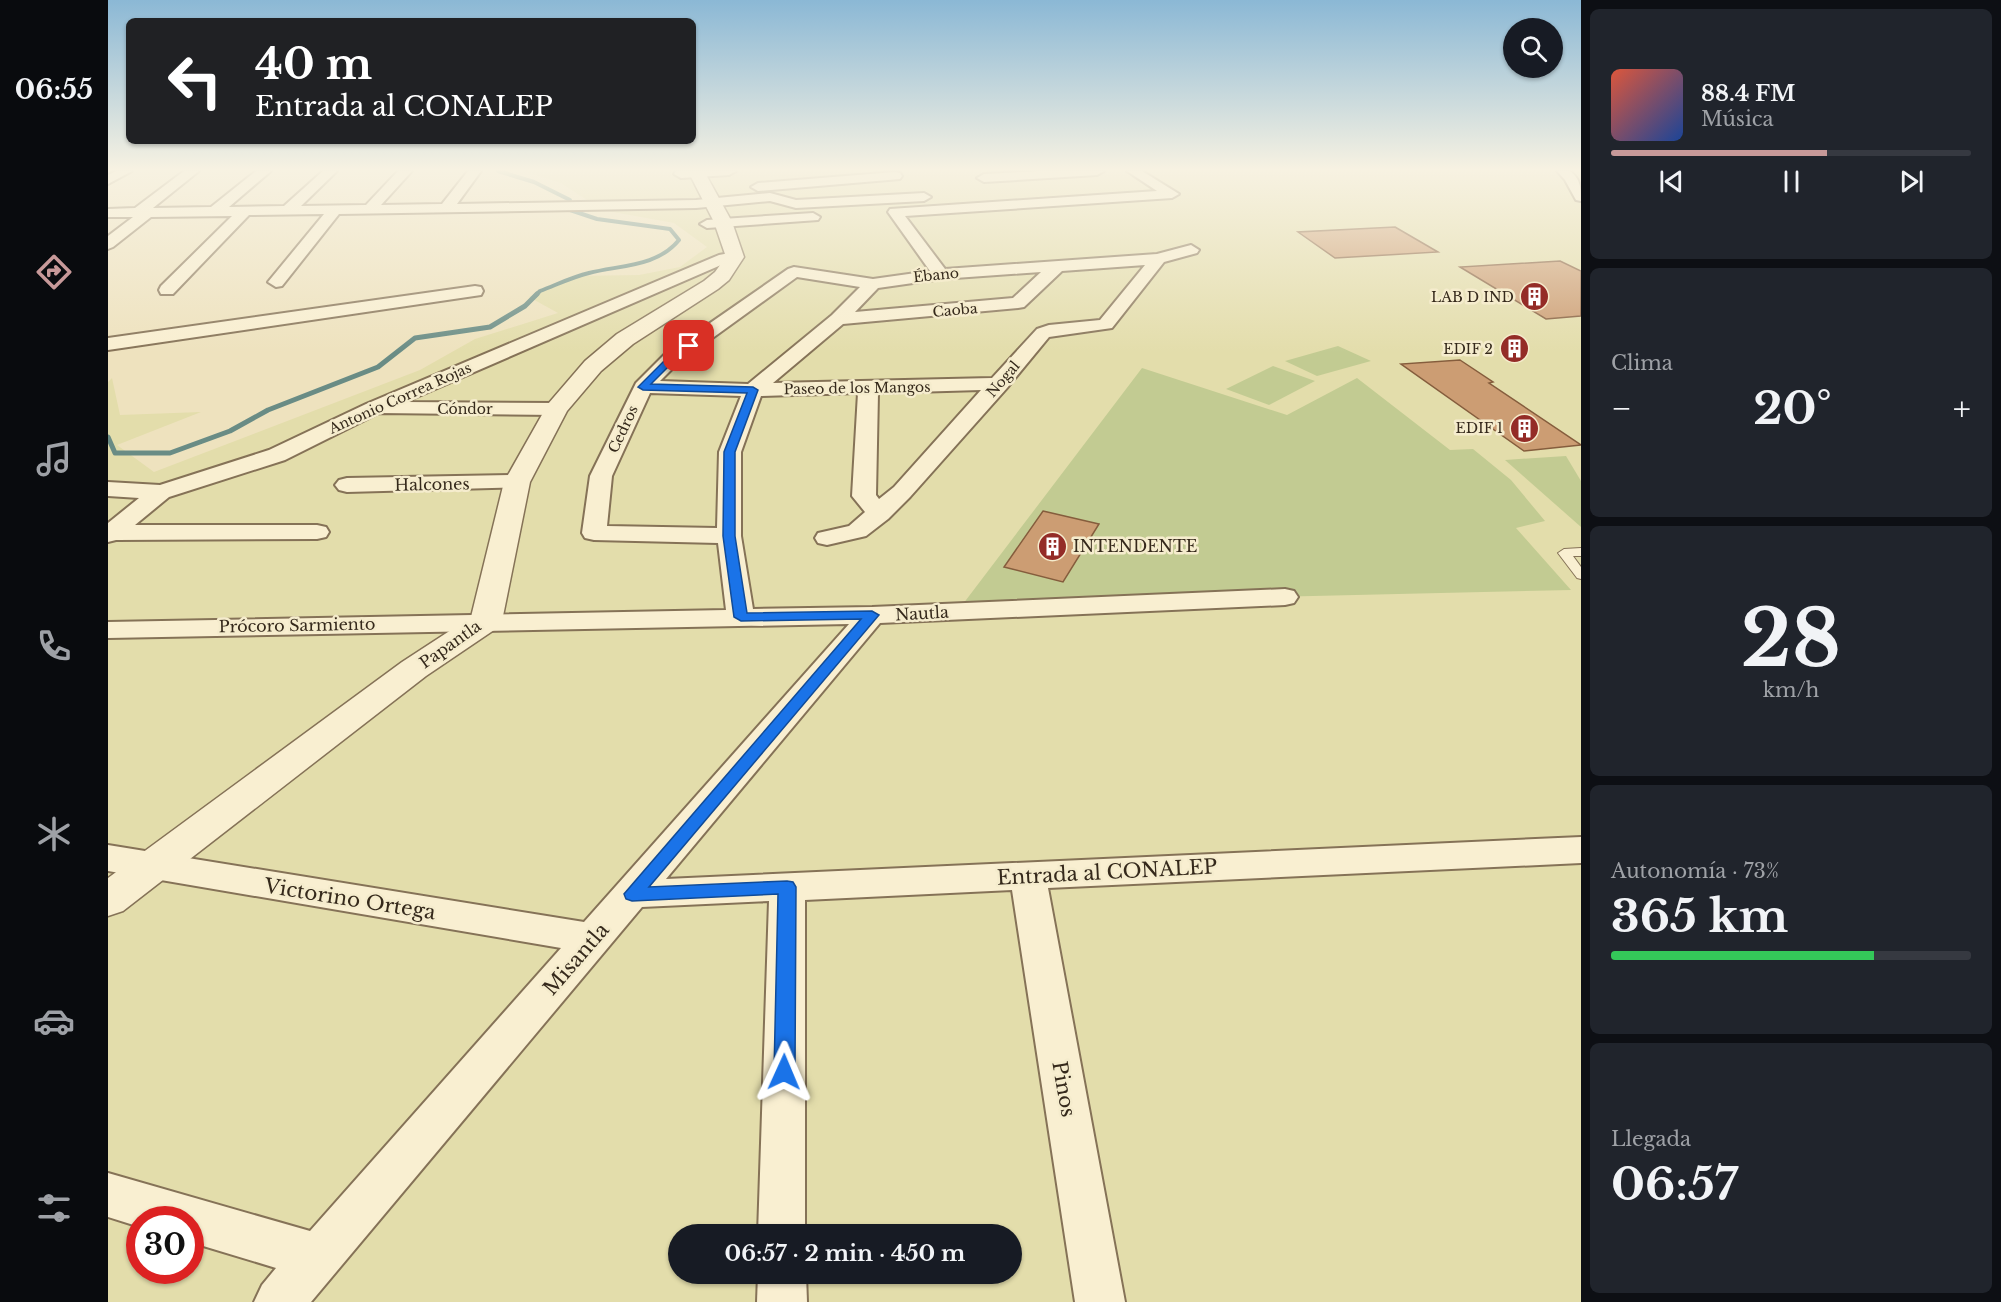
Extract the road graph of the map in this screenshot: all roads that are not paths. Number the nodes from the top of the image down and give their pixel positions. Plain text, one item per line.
1 (121, 232) edge
2 (225, 232) edge
3 (317, 232) edge
4 (717, 232) edge
5 (910, 232) edge
6 (108, 244) edge
7 (1191, 250) dead end
8 (1158, 259) junction
9 (723, 264) junction
10 (1057, 266) junction
11 (941, 274) junction
12 (276, 282) dead end
13 (873, 285) junction
14 (167, 290) dead end
15 (475, 291) dead end
16 (838, 319) junction
17 (108, 344) edge
18 (1000, 384) junction
19 (643, 387) junction
20 (868, 387) junction
21 (753, 390) junction
22 (374, 408) junction
23 (556, 410) junction
24 (518, 482) junction
25 (347, 485) dead end
26 (108, 489) edge
27 (161, 492) junction
28 (879, 514) junction
29 (317, 532) dead end
30 (109, 533) edge
31 (729, 536) junction
32 (827, 538) dead end
33 (1581, 552) edge
34 (1581, 575) edge
35 (1285, 597) dead end
36 (872, 615) junction
37 (741, 617) junction
38 (486, 621) junction
39 (108, 630) edge
40 (1581, 850) edge
41 (108, 858) edge
42 (150, 866) junction
43 (1028, 876) junction
44 (787, 887) junction
45 (632, 894) junction
46 (108, 900) edge
47 (593, 939) junction
48 (108, 1195) edge
49 (782, 1224) edge
50 (318, 1257) junction
51 (782, 1284) edge
52 (279, 1302) edge
53 (782, 1302) edge
54 (1100, 1302) edge

1 - 6 street
2 - 14 street
3 - 12 street
4 - 9 street
5 - 11 street
7 - 8 street
8 - 10 street, Ébano
8 - 18 street, Nogal
9 - 22 street, Antonio Correa Rojas
9 - 23 street, Papantla
10 - 11 street, Ébano
10 - 16 street, Caoba
11 - 13 street, Ébano
13 - 16 street
13 - 19 street, Cedros
15 - 17 street
16 - 21 street
18 - 20 street, Paseo de los Mangos
18 - 28 street, Nogal
19 - 21 street, Paseo de los Mangos
19 - 31 street, Cedros
20 - 21 street, Paseo de los Mangos
20 - 28 street
21 - 31 street
22 - 23 street, Cóndor
22 - 27 street, Antonio Correa Rojas
23 - 24 street, Papantla
24 - 25 street, Halcones
24 - 38 street, Papantla
26 - 27 street
27 - 30 street, Antonio Correa Rojas
28 - 32 street, Nogal
29 - 30 street
31 - 37 street
33 - 34 lane
35 - 36 street, Nautla
36 - 37 street, Nautla
36 - 45 street, Misantla
37 - 38 street, Nautla
38 - 39 street, Prócoro Sarmiento
38 - 42 street, Papantla
40 - 43 street, Entrada al CONALEP
41 - 42 street, Victorino Ortega
42 - 46 street, Papantla
42 - 47 street, Victorino Ortega
43 - 44 street, Entrada al CONALEP
43 - 54 street, Pinos
44 - 45 street, Entrada al CONALEP
44 - 49 street
45 - 47 street, Misantla
47 - 50 street, Misantla
48 - 50 street
50 - 52 street, Misantla
51 - 53 street

